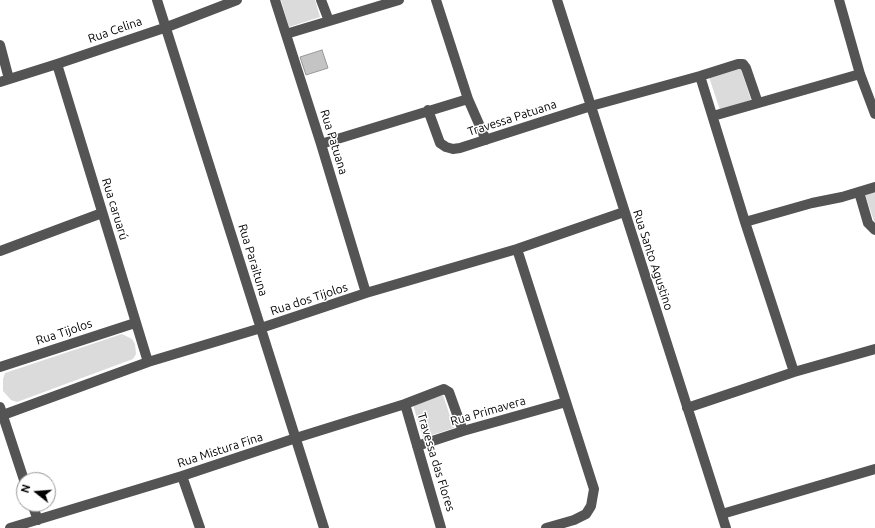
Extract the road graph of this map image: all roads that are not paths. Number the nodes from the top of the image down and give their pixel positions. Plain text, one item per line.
1 (157, 0) edge
2 (237, 0) edge
3 (275, 0) edge
4 (321, 0) edge
5 (399, 0) edge
6 (436, 0) edge
7 (839, 0) edge
8 (560, 1) edge
9 (329, 21) junction
10 (166, 26) junction
11 (286, 34) junction
12 (0, 45) edge
13 (57, 64) junction
14 (860, 74) junction
15 (700, 76) junction
16 (5, 80) edge
17 (468, 99) junction
18 (758, 103) junction
19 (591, 106) junction
20 (428, 110) junction
21 (875, 114) edge
22 (713, 116) junction
23 (486, 140) junction
24 (322, 144) junction
25 (875, 187) edge
26 (858, 192) junction
27 (624, 212) junction
28 (102, 213) junction
29 (746, 222) junction
30 (875, 230) edge
31 (517, 249) junction
32 (0, 251) edge
33 (366, 294) junction
34 (135, 323) junction
35 (261, 328) junction
36 (875, 349) edge
37 (148, 362) junction
38 (0, 367) edge
39 (794, 372) junction
40 (566, 402) junction
41 (405, 404) junction
42 (687, 408) junction
43 (1, 411) edge
44 (463, 431) junction
45 (296, 438) junction
46 (417, 446) junction
47 (875, 469) edge
48 (21, 472) edge
49 (182, 476) junction
50 (35, 512) edge
51 (722, 514) junction
52 (38, 520) junction
53 (10, 528) edge
54 (200, 528) edge
55 (324, 528) edge
56 (441, 528) edge
57 (546, 528) edge
58 (726, 528) edge

1 - 10 street, Rua Paraituna
2 - 10 street, Rua Celina
3 - 11 street, Rua Patuana
4 - 9 street
5 - 9 street
6 - 17 street
7 - 14 street
8 - 19 street, Rua Santo Agustino
9 - 11 street
10 - 13 street, Rua Celina
10 - 35 street, Rua Paraituna
11 - 24 street, Rua Patuana
12 - 16 street
13 - 16 street, Rua Celina
13 - 28 street, Rua caruarú
14 - 18 street
14 - 21 street
15 - 18 street, Travessa Patuana
15 - 19 street, Travessa Patuana
15 - 22 street
17 - 20 street
17 - 23 street
18 - 22 street
19 - 23 street, Travessa Patuana
19 - 27 street, Rua Santo Agustino
20 - 23 street, Travessa Patuana
20 - 24 street
22 - 29 street
24 - 33 street, Rua Patuana
25 - 26 street
26 - 29 street
26 - 30 street
27 - 31 street, Rua dos Tijolos
27 - 42 street, Rua Santo Agustino
28 - 32 street
28 - 34 street, Rua caruarú
29 - 39 street
31 - 33 street, Rua dos Tijolos
31 - 40 street
33 - 35 street, Rua dos Tijolos
34 - 37 street, Rua caruarú
34 - 38 street, Rua Tijolos
35 - 37 street, Rua dos Tijolos
35 - 45 street, Rua Paraituna
36 - 39 street
37 - 43 street, Rua dos Tijolos
39 - 42 street
40 - 44 street, Rua Primavera
40 - 57 street
41 - 44 street, Rua Mistura Fina
41 - 45 street, Rua Mistura Fina
41 - 46 street, Travessa das Flores
42 - 51 street, Rua Santo Agustino
43 - 48 street
44 - 46 street, Rua Primavera
45 - 49 street, Rua Mistura Fina
45 - 55 street, Rua Paraituna
46 - 56 street, Travessa das Flores
47 - 51 street
49 - 52 street, Rua Mistura Fina
49 - 54 street
50 - 52 street
51 - 58 street, Rua Santo Agustino
52 - 53 street, Rua Mistura Fina

